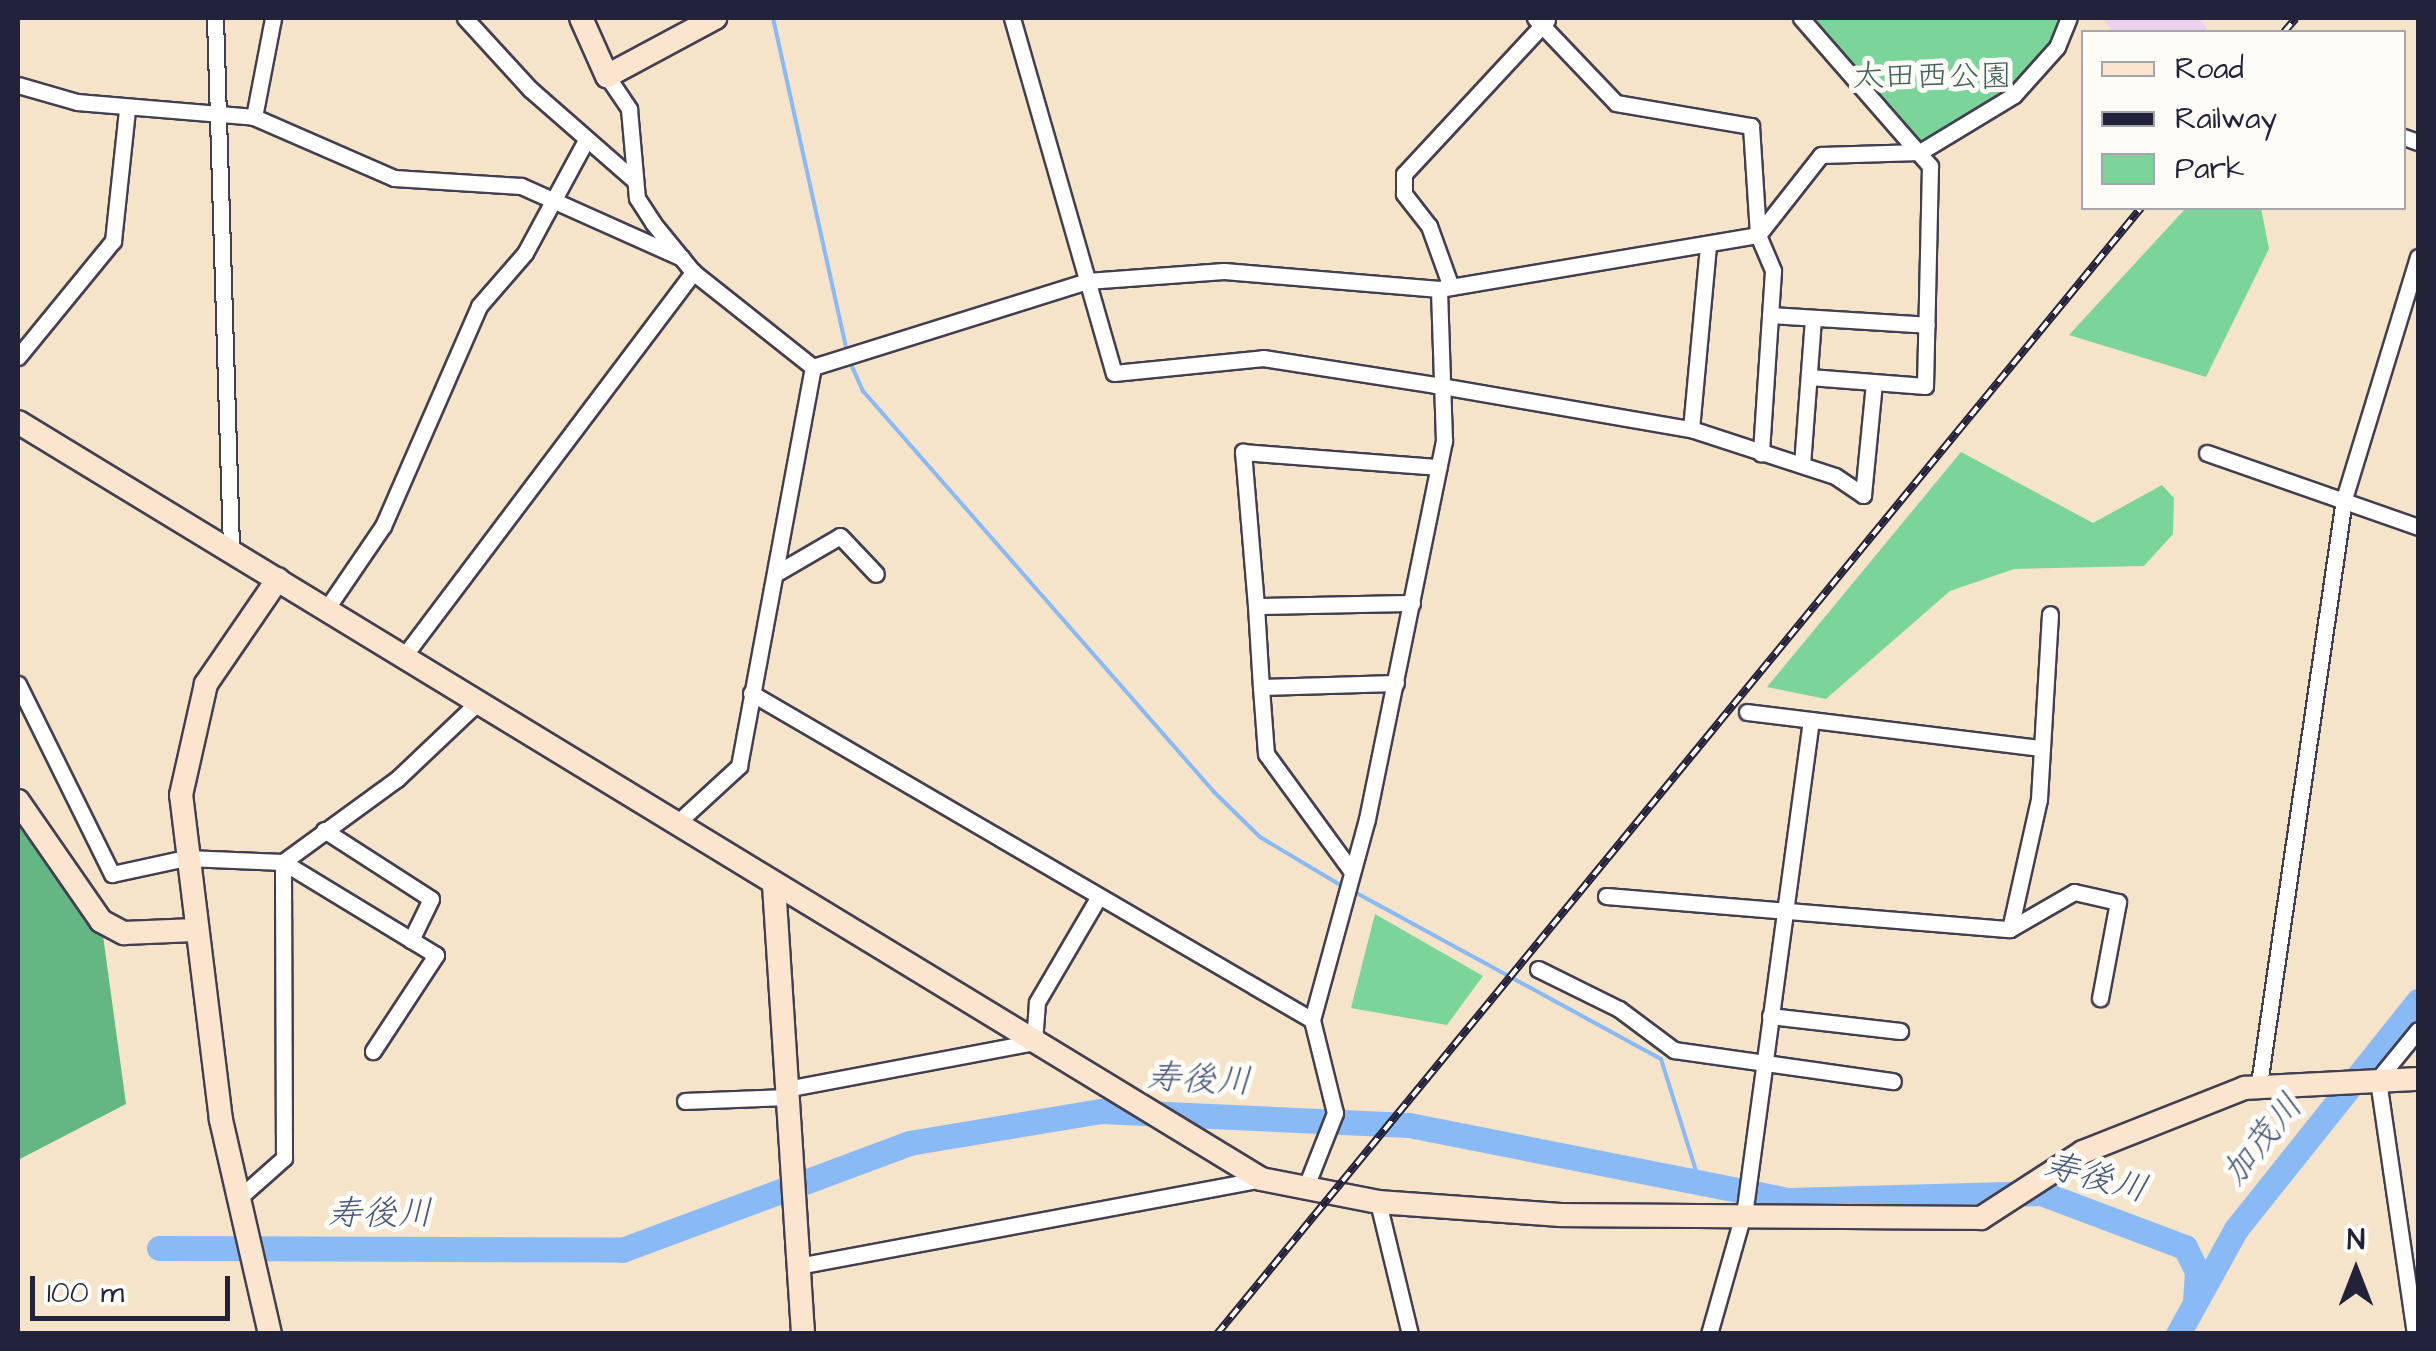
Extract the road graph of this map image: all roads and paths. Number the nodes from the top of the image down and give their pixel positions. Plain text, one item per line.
1 (215, 18) edge
2 (273, 18) edge
3 (466, 18) edge
4 (581, 18) edge
5 (715, 18) edge
6 (1012, 18) edge
7 (1800, 18) edge
8 (2069, 18) edge
9 (1542, 20) edge
10 (607, 76) junction
11 (18, 85) edge
12 (127, 108) junction
13 (219, 116) junction
14 (254, 117) junction
15 (586, 142) junction
16 (1920, 152) junction
17 (634, 180) junction
18 (554, 201) junction
19 (1758, 235) junction
20 (1708, 245) junction
21 (2418, 257) edge
22 (682, 258) junction
23 (693, 272) junction
24 (1086, 281) junction
25 (1445, 288) junction
26 (1770, 315) junction
27 (1813, 318) junction
28 (1927, 324) junction
29 (18, 358) edge
30 (812, 367) junction
31 (1808, 377) junction
32 (1874, 383) junction
33 (1435, 385) junction
34 (18, 422) edge
35 (1691, 428) junction
36 (2207, 453) dead end
37 (1761, 454) junction
38 (1802, 465) junction
39 (1438, 467) junction
40 (2344, 499) junction
41 (2418, 526) edge
42 (231, 550) junction
43 (775, 574) junction
44 (876, 574) dead end
45 (278, 579) junction
46 (1412, 603) junction
47 (1256, 606) junction
48 (327, 608) junction
49 (2050, 614) dead end
50 (404, 656) junction
51 (1396, 683) junction
52 (18, 684) edge
53 (1261, 687) junction
54 (750, 694) junction
55 (478, 702) junction
56 (1747, 712) dead end
57 (1811, 720) junction
58 (2042, 748) junction
59 (18, 802) edge
60 (676, 824) junction
61 (324, 830) junction
62 (186, 858) junction
63 (283, 862) junction
64 (1348, 872) junction
65 (774, 884) junction
66 (1606, 896) dead end
67 (1098, 898) junction
68 (1785, 910) junction
69 (2010, 929) junction
70 (195, 930) junction
71 (412, 940) junction
72 (1538, 969) dead end
73 (2100, 998) dead end
74 (1770, 1016) junction
75 (1312, 1020) junction
76 (2418, 1030) edge
77 (1900, 1031) dead end
78 (1034, 1042) junction
79 (373, 1051) dead end
80 (1764, 1065) junction
81 (2373, 1079) junction
82 (2418, 1079) edge
83 (1893, 1081) dead end
84 (2258, 1084) junction
85 (786, 1093) junction
86 (686, 1101) dead end
87 (1261, 1180) junction
88 (1305, 1189) junction
89 (240, 1198) junction
90 (1378, 1202) junction
91 (1744, 1213) junction
92 (798, 1266) junction
93 (270, 1334) edge
94 (803, 1334) edge
95 (1410, 1334) edge
96 (1709, 1334) edge
97 (2415, 1334) edge

1 - 13 street
2 - 14 street
3 - 15 street
4 - 10 street
5 - 10 street
6 - 24 street
7 - 16 street
8 - 16 street
9 - 19 street
9 - 25 street
10 - 17 street
11 - 12 street
12 - 13 street
12 - 29 street
13 - 14 street
13 - 42 street
14 - 18 street
15 - 17 street
15 - 18 street
16 - 19 street
16 - 28 street
17 - 22 street
18 - 22 street
18 - 48 street
19 - 20 street
19 - 26 street
20 - 25 street
20 - 35 street
21 - 40 street
22 - 23 street
23 - 30 street
23 - 50 street
24 - 25 street
24 - 30 street
24 - 33 street
25 - 33 street
26 - 27 street
26 - 37 street
27 - 28 street
27 - 31 street
28 - 32 street
30 - 43 street
31 - 32 street
31 - 38 street
32 - 38 street
33 - 35 street
33 - 39 street
34 - 42 street
35 - 37 street
36 - 40 street
37 - 38 street
39 - 46 street
39 - 47 street
40 - 41 street
40 - 84 street
42 - 45 street
43 - 44 street
43 - 54 street
45 - 48 street
45 - 62 street
46 - 47 street
46 - 51 street
47 - 53 street
48 - 50 street
49 - 58 street
50 - 55 street
51 - 53 street
51 - 64 street
52 - 62 street
53 - 64 street
54 - 60 street
54 - 67 street
55 - 60 street
55 - 61 street
56 - 57 street
57 - 58 street
57 - 68 street
58 - 69 street
59 - 70 street
60 - 65 street
61 - 63 street
61 - 71 street
62 - 63 street
62 - 70 street
63 - 71 street
63 - 89 street
64 - 75 street
65 - 78 street
65 - 85 street
66 - 68 street
67 - 75 street
67 - 78 street
68 - 69 street
68 - 74 street
69 - 73 street
70 - 89 street
71 - 79 street
72 - 80 street
74 - 77 street
74 - 80 street
75 - 88 street
76 - 81 street
78 - 85 street
78 - 87 street
80 - 83 street
80 - 91 street
81 - 82 street
81 - 84 street
81 - 97 street
84 - 91 street
85 - 86 street
85 - 92 street
87 - 88 street
87 - 92 street
88 - 90 street
89 - 93 street
90 - 91 street
90 - 95 street
91 - 96 street
92 - 94 street

